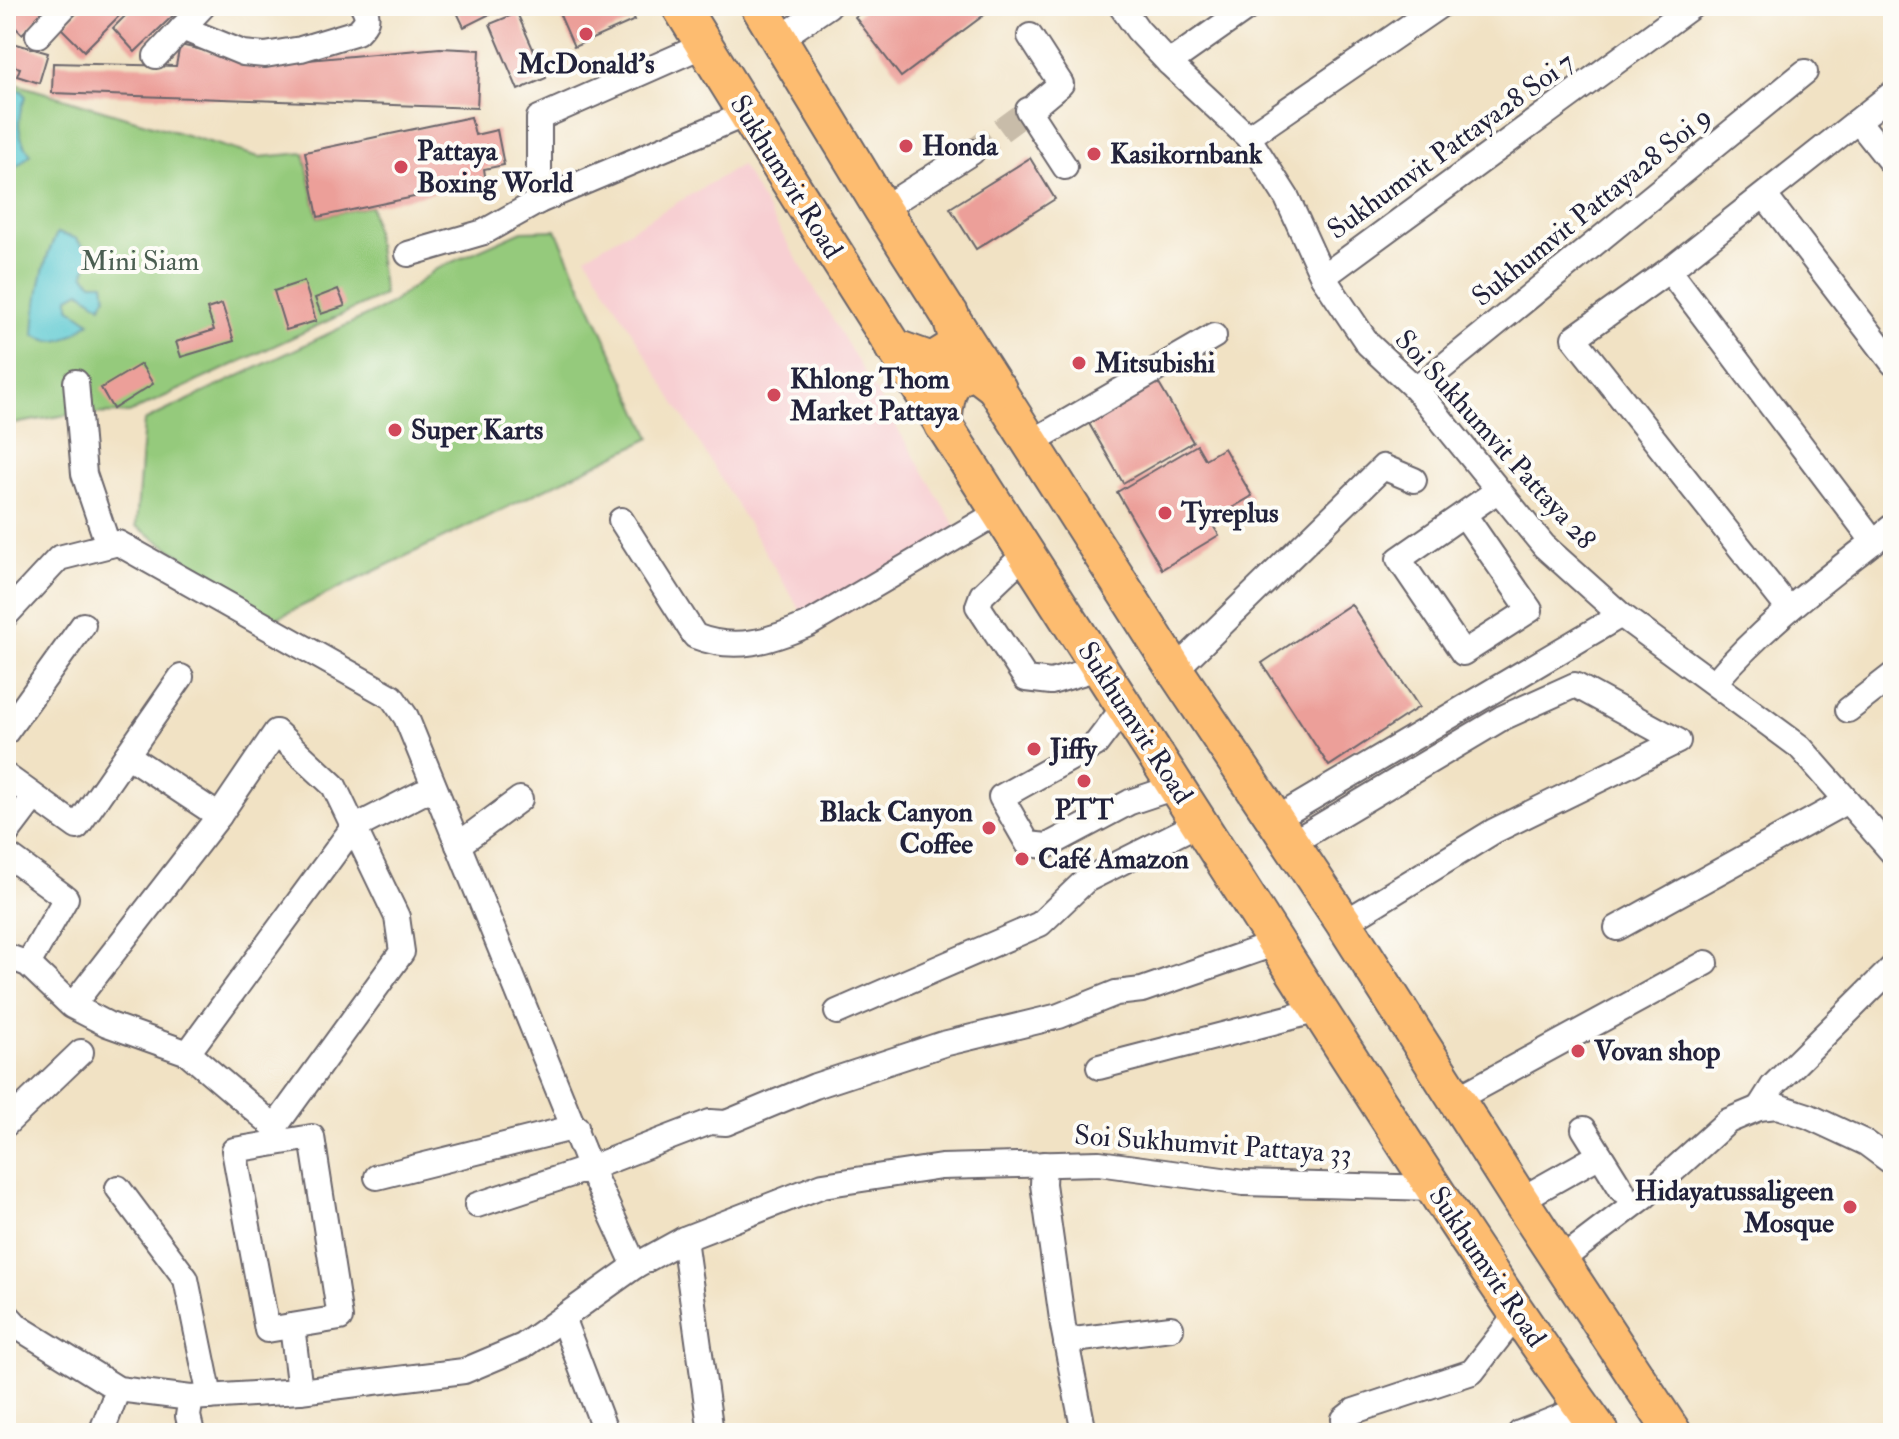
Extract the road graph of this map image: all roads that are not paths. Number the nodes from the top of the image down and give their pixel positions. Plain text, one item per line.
1 (65, 6) edge
2 (203, 6) edge
3 (363, 6) edge
4 (680, 6) edge
5 (759, 6) edge
6 (828, 6) edge
7 (1121, 6) edge
8 (1250, 6) edge
9 (1439, 6) edge
10 (1692, 6) edge
11 (182, 28) junction
12 (38, 35) dead end
13 (1030, 36) dead end
14 (779, 39) junction
15 (704, 45) junction
16 (156, 56) dead end
17 (1169, 63) junction
18 (1805, 72) dead end
19 (1893, 93) edge
20 (746, 114) junction
21 (1858, 121) junction
22 (1248, 137) junction
23 (972, 152) tunnel mouth
24 (1893, 165) edge
25 (1065, 167) dead end
26 (1765, 196) junction
27 (539, 201) junction
28 (882, 209) junction
29 (408, 254) dead end
30 (1669, 270) junction
31 (1323, 277) junction
32 (950, 314) junction
33 (1214, 336) dead end
34 (893, 347) junction
35 (1893, 363) edge
36 (76, 382) dead end
37 (998, 389) junction
38 (1416, 389) junction
39 (943, 425) junction
40 (1030, 443) junction
41 (1414, 480) dead end
42 (1497, 491) junction
43 (999, 512) junction
44 (1465, 516) junction
45 (621, 520) dead end
46 (1888, 531) edge
47 (108, 545) junction
48 (1025, 554) junction
49 (1788, 608) junction
50 (6, 615) edge
51 (1621, 615) junction
52 (83, 625) dead end
53 (1098, 668) junction
54 (1175, 670) junction
55 (1893, 675) edge
56 (181, 677) dead end
57 (1715, 682) junction
58 (1124, 707) junction
59 (1848, 710) dead end
60 (6, 732) edge
61 (127, 755) junction
62 (6, 776) edge
63 (1175, 787) junction
64 (436, 792) junction
65 (34, 797) junction
66 (520, 799) dead end
67 (1847, 801) junction
68 (219, 816) junction
69 (1199, 823) junction
70 (352, 829) junction
71 (1284, 831) junction
72 (6, 834) edge
73 (458, 845) junction
74 (1893, 853) edge
75 (6, 854) edge
76 (1344, 923) junction
77 (1617, 928) dead end
78 (1277, 943) junction
79 (17, 960) edge
80 (1706, 963) dead end
81 (1893, 967) edge
82 (72, 1006) junction
83 (1319, 1010) junction
84 (837, 1012) dead end
85 (81, 1052) dead end
86 (188, 1053) junction
87 (1099, 1067) dead end
88 (1456, 1099) junction
89 (1759, 1108) junction
90 (6, 1124) edge
91 (576, 1127) junction
92 (1584, 1129) dead end
93 (1600, 1155) junction
94 (1893, 1163) edge
95 (1044, 1164) junction
96 (590, 1168) junction
97 (377, 1177) dead end
98 (118, 1188) dead end
99 (1435, 1188) junction
100 (1622, 1190) dead end
101 (1520, 1200) junction
102 (477, 1205) dead end
103 (684, 1239) junction
104 (1561, 1260) junction
105 (635, 1266) junction
106 (1517, 1314) junction
107 (563, 1320) junction
108 (292, 1326) junction
109 (10, 1328) edge
110 (1171, 1328) dead end
111 (1066, 1341) junction
112 (118, 1389) junction
113 (300, 1391) junction
114 (200, 1398) junction
115 (1592, 1421) edge
116 (101, 1433) edge
117 (192, 1433) edge
118 (606, 1433) edge
119 (711, 1433) edge
120 (1084, 1433) edge
121 (1345, 1433) edge
122 (1520, 1433) edge
123 (1673, 1433) edge

1 - 12 street
2 - 11 street
3 - 11 street
4 - 15 highway, Sukhumvit Road
5 - 14 highway
6 - 14 street
7 - 17 street, Soi Sukhumvit Pattaya 28
8 - 17 street
9 - 22 street
10 - 31 street, Sukhumvit Pattaya28 Soi 7
11 - 16 street
13 - 25 street
14 - 28 highway
15 - 20 highway, Sukhumvit Road
15 - 27 street
17 - 22 street, Soi Sukhumvit Pattaya 28
18 - 38 street, Sukhumvit Pattaya28 Soi 9
19 - 21 street
20 - 27 street
20 - 34 highway, Sukhumvit Road
21 - 24 street
21 - 26 street
22 - 31 street, Soi Sukhumvit Pattaya 28
23 - 28 street
26 - 30 street
26 - 35 street
27 - 29 street
28 - 32 highway
30 - 46 street
30 - 49 street
31 - 38 street, Soi Sukhumvit Pattaya 28
32 - 34 highway
32 - 37 highway
33 - 40 street
34 - 39 highway, Sukhumvit Road
36 - 47 street
37 - 39 highway
37 - 40 highway
38 - 42 street, Soi Sukhumvit Pattaya 28
39 - 43 highway, Sukhumvit Road
40 - 54 highway
41 - 54 street
42 - 44 street
42 - 51 street, Soi Sukhumvit Pattaya 28
43 - 45 street
43 - 48 highway, Sukhumvit Road
44 - 44 street
46 - 49 street
47 - 50 street
47 - 64 street
48 - 53 highway, Sukhumvit Road
48 - 53 street
49 - 57 street
51 - 57 street, Soi Sukhumvit Pattaya 28
51 - 71 street
52 - 60 street
53 - 58 highway, Sukhumvit Road
54 - 71 highway
55 - 59 street
56 - 61 street
57 - 67 street, Soi Sukhumvit Pattaya 28
58 - 63 highway, Sukhumvit Road
58 - 63 street
61 - 65 street
61 - 68 street
62 - 65 street
63 - 69 highway, Sukhumvit Road
64 - 70 street
64 - 73 street
65 - 72 street
66 - 73 street
67 - 74 street, Soi Sukhumvit Pattaya 28
67 - 77 street
68 - 70 street
68 - 82 street
69 - 78 highway, Sukhumvit Road
69 - 84 street
70 - 86 street
70 - 86 street
71 - 76 highway
71 - 76 street
73 - 91 street
75 - 79 street
76 - 88 highway
78 - 83 highway, Sukhumvit Road
78 - 96 street
79 - 82 street
80 - 88 street
81 - 89 street
82 - 86 street
83 - 87 street
83 - 99 highway, Sukhumvit Road
85 - 90 street
88 - 101 highway
89 - 94 street
89 - 104 street
91 - 96 street
91 - 97 street
92 - 93 street
93 - 100 street
93 - 101 street
95 - 99 street, Soi Sukhumvit Pattaya 33
95 - 103 street, Soi Sukhumvit Pattaya 33
95 - 111 street
96 - 102 street
96 - 105 street
98 - 114 street
99 - 106 highway, Sukhumvit Road
101 - 104 highway
103 - 105 street, Soi Sukhumvit Pattaya 33
103 - 119 street
104 - 123 highway
105 - 107 street, Soi Sukhumvit Pattaya 33
106 - 115 highway, Sukhumvit Road
106 - 121 street
107 - 113 street, Soi Sukhumvit Pattaya 33
107 - 118 street
108 - 108 street
108 - 113 street
109 - 112 street, Soi Sukhumvit Pattaya 33
110 - 111 street
111 - 120 street
112 - 114 street, Soi Sukhumvit Pattaya 33
112 - 116 street
113 - 114 street, Soi Sukhumvit Pattaya 33
114 - 117 street
115 - 122 street

